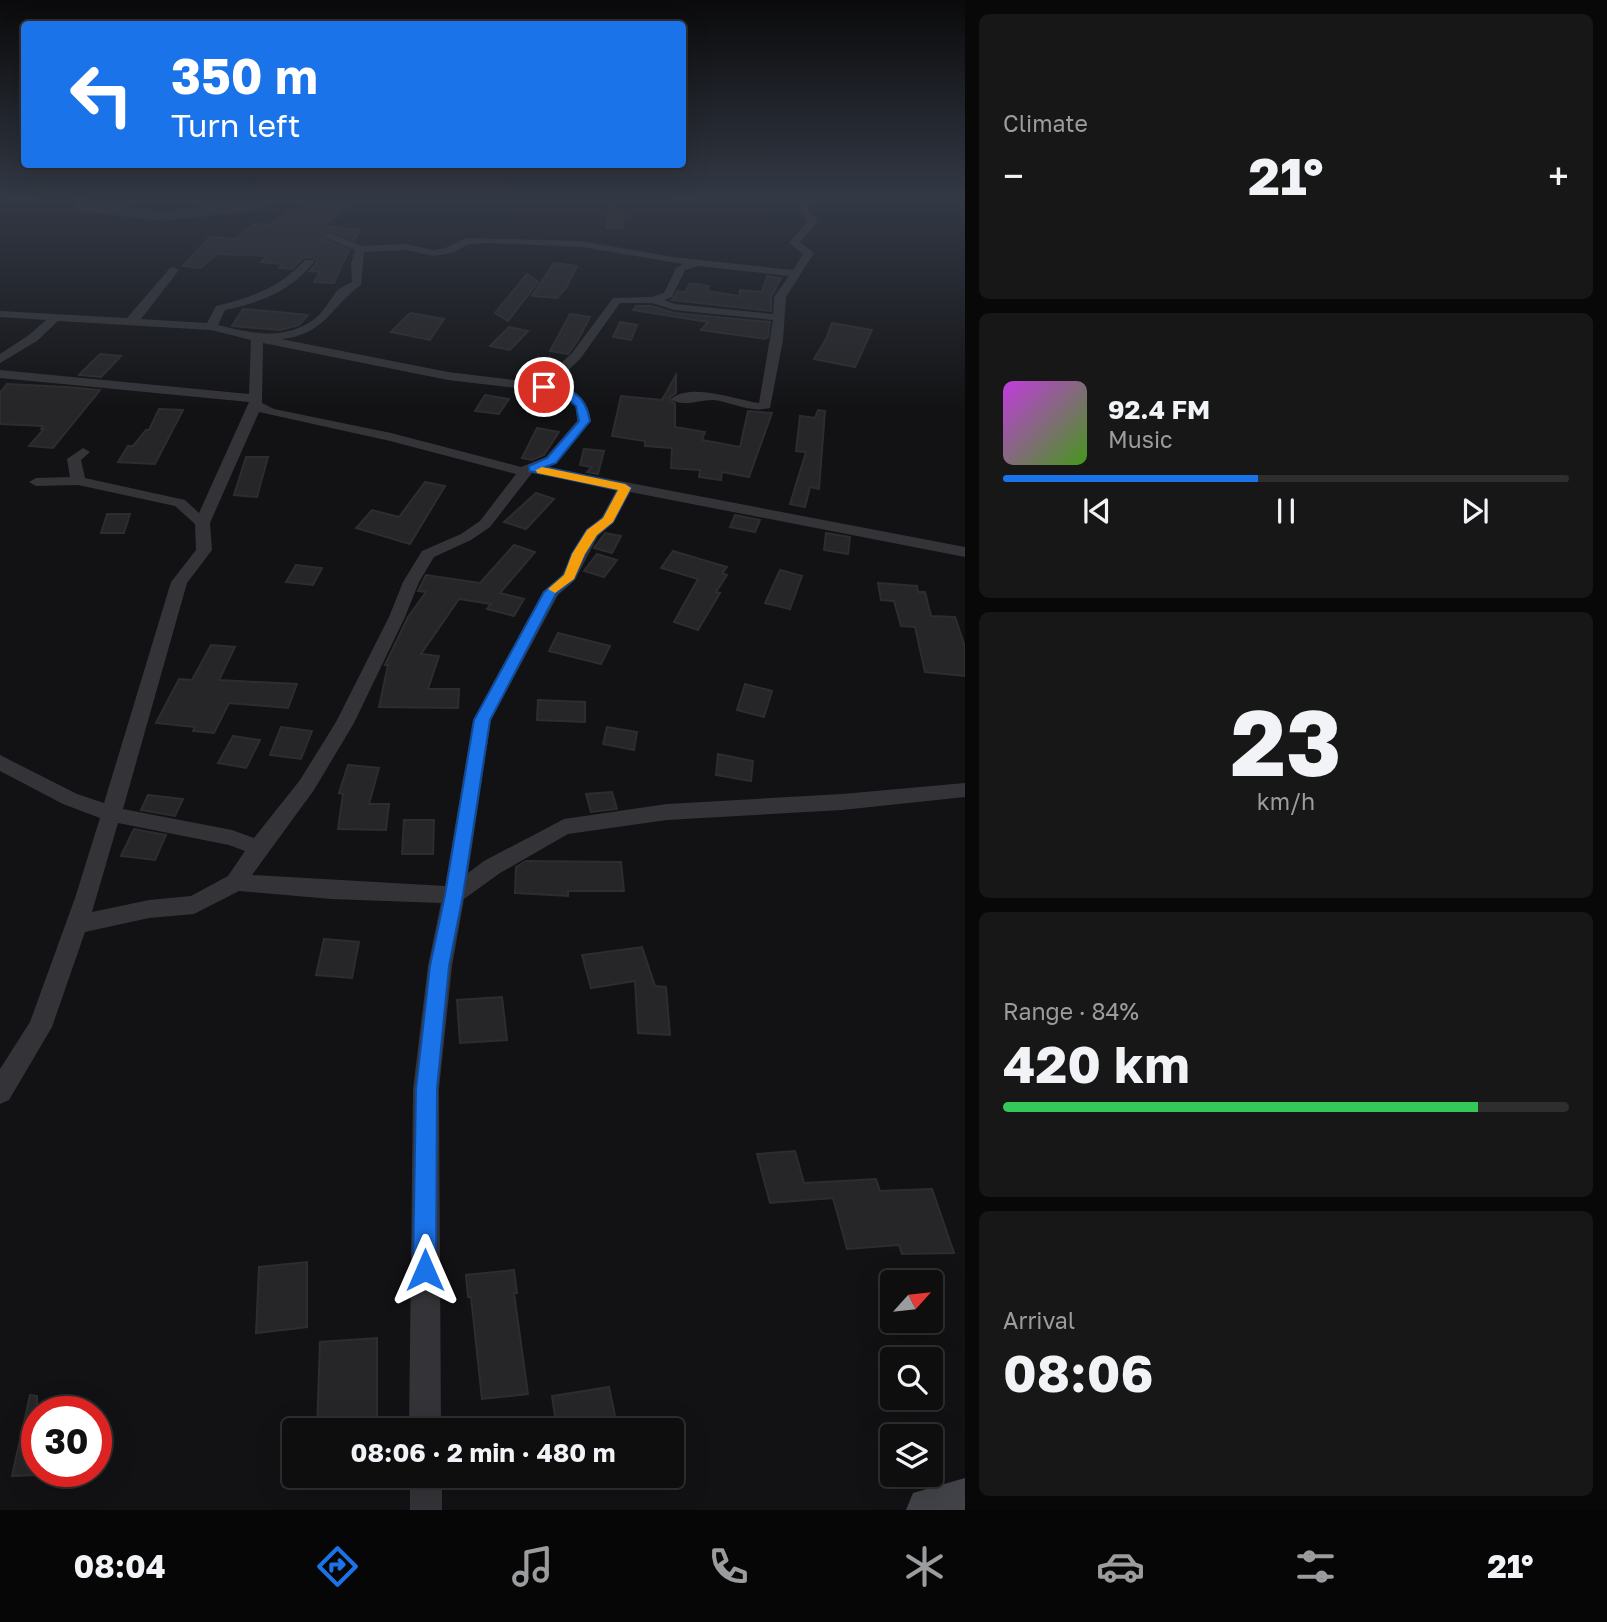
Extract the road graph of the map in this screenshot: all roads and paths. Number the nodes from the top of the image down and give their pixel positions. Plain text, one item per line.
1 (303, 269) edge
2 (356, 269) edge
3 (675, 269) edge
4 (760, 269) edge
5 (798, 269) edge
6 (174, 270) dead end
7 (795, 274) junction
8 (653, 300) junction
9 (0, 314) edge
10 (55, 318) junction
11 (779, 318) junction
12 (125, 323) junction
13 (211, 327) junction
14 (257, 338) junction
15 (0, 359) edge
16 (0, 374) edge
17 (544, 387) junction
18 (677, 399) dead end
19 (256, 402) junction
20 (83, 452) dead end
21 (528, 470) junction
22 (78, 481) junction
23 (36, 482) dead end
24 (625, 488) junction
25 (202, 523) junction
26 (965, 552) edge
27 (0, 762) edge
28 (965, 790) edge
29 (111, 814) junction
30 (258, 848) junction
31 (236, 882) junction
32 (454, 895) junction
33 (77, 924) junction
34 (0, 1092) edge
35 (425, 1418) edge
36 (426, 1488) edge
37 (965, 1502) edge
38 (426, 1510) edge
39 (930, 1510) edge

1 - 13 street
2 - 14 street
3 - 8 street
4 - 7 street
5 - 7 street
6 - 12 street
7 - 11 street
8 - 11 street
8 - 17 street
9 - 10 street
10 - 12 street
10 - 15 street
11 - 18 street
12 - 13 street
13 - 14 street
14 - 17 street
14 - 19 street
16 - 19 street
17 - 21 street
19 - 21 street
19 - 25 street
20 - 22 street
21 - 24 street
21 - 30 street
22 - 23 street
22 - 25 street
24 - 26 street
24 - 32 street
25 - 29 street
27 - 29 street
28 - 32 street
29 - 30 street
29 - 33 street
30 - 31 street
31 - 32 street
31 - 33 street
32 - 35 street
33 - 34 street
36 - 38 street
37 - 39 main road

